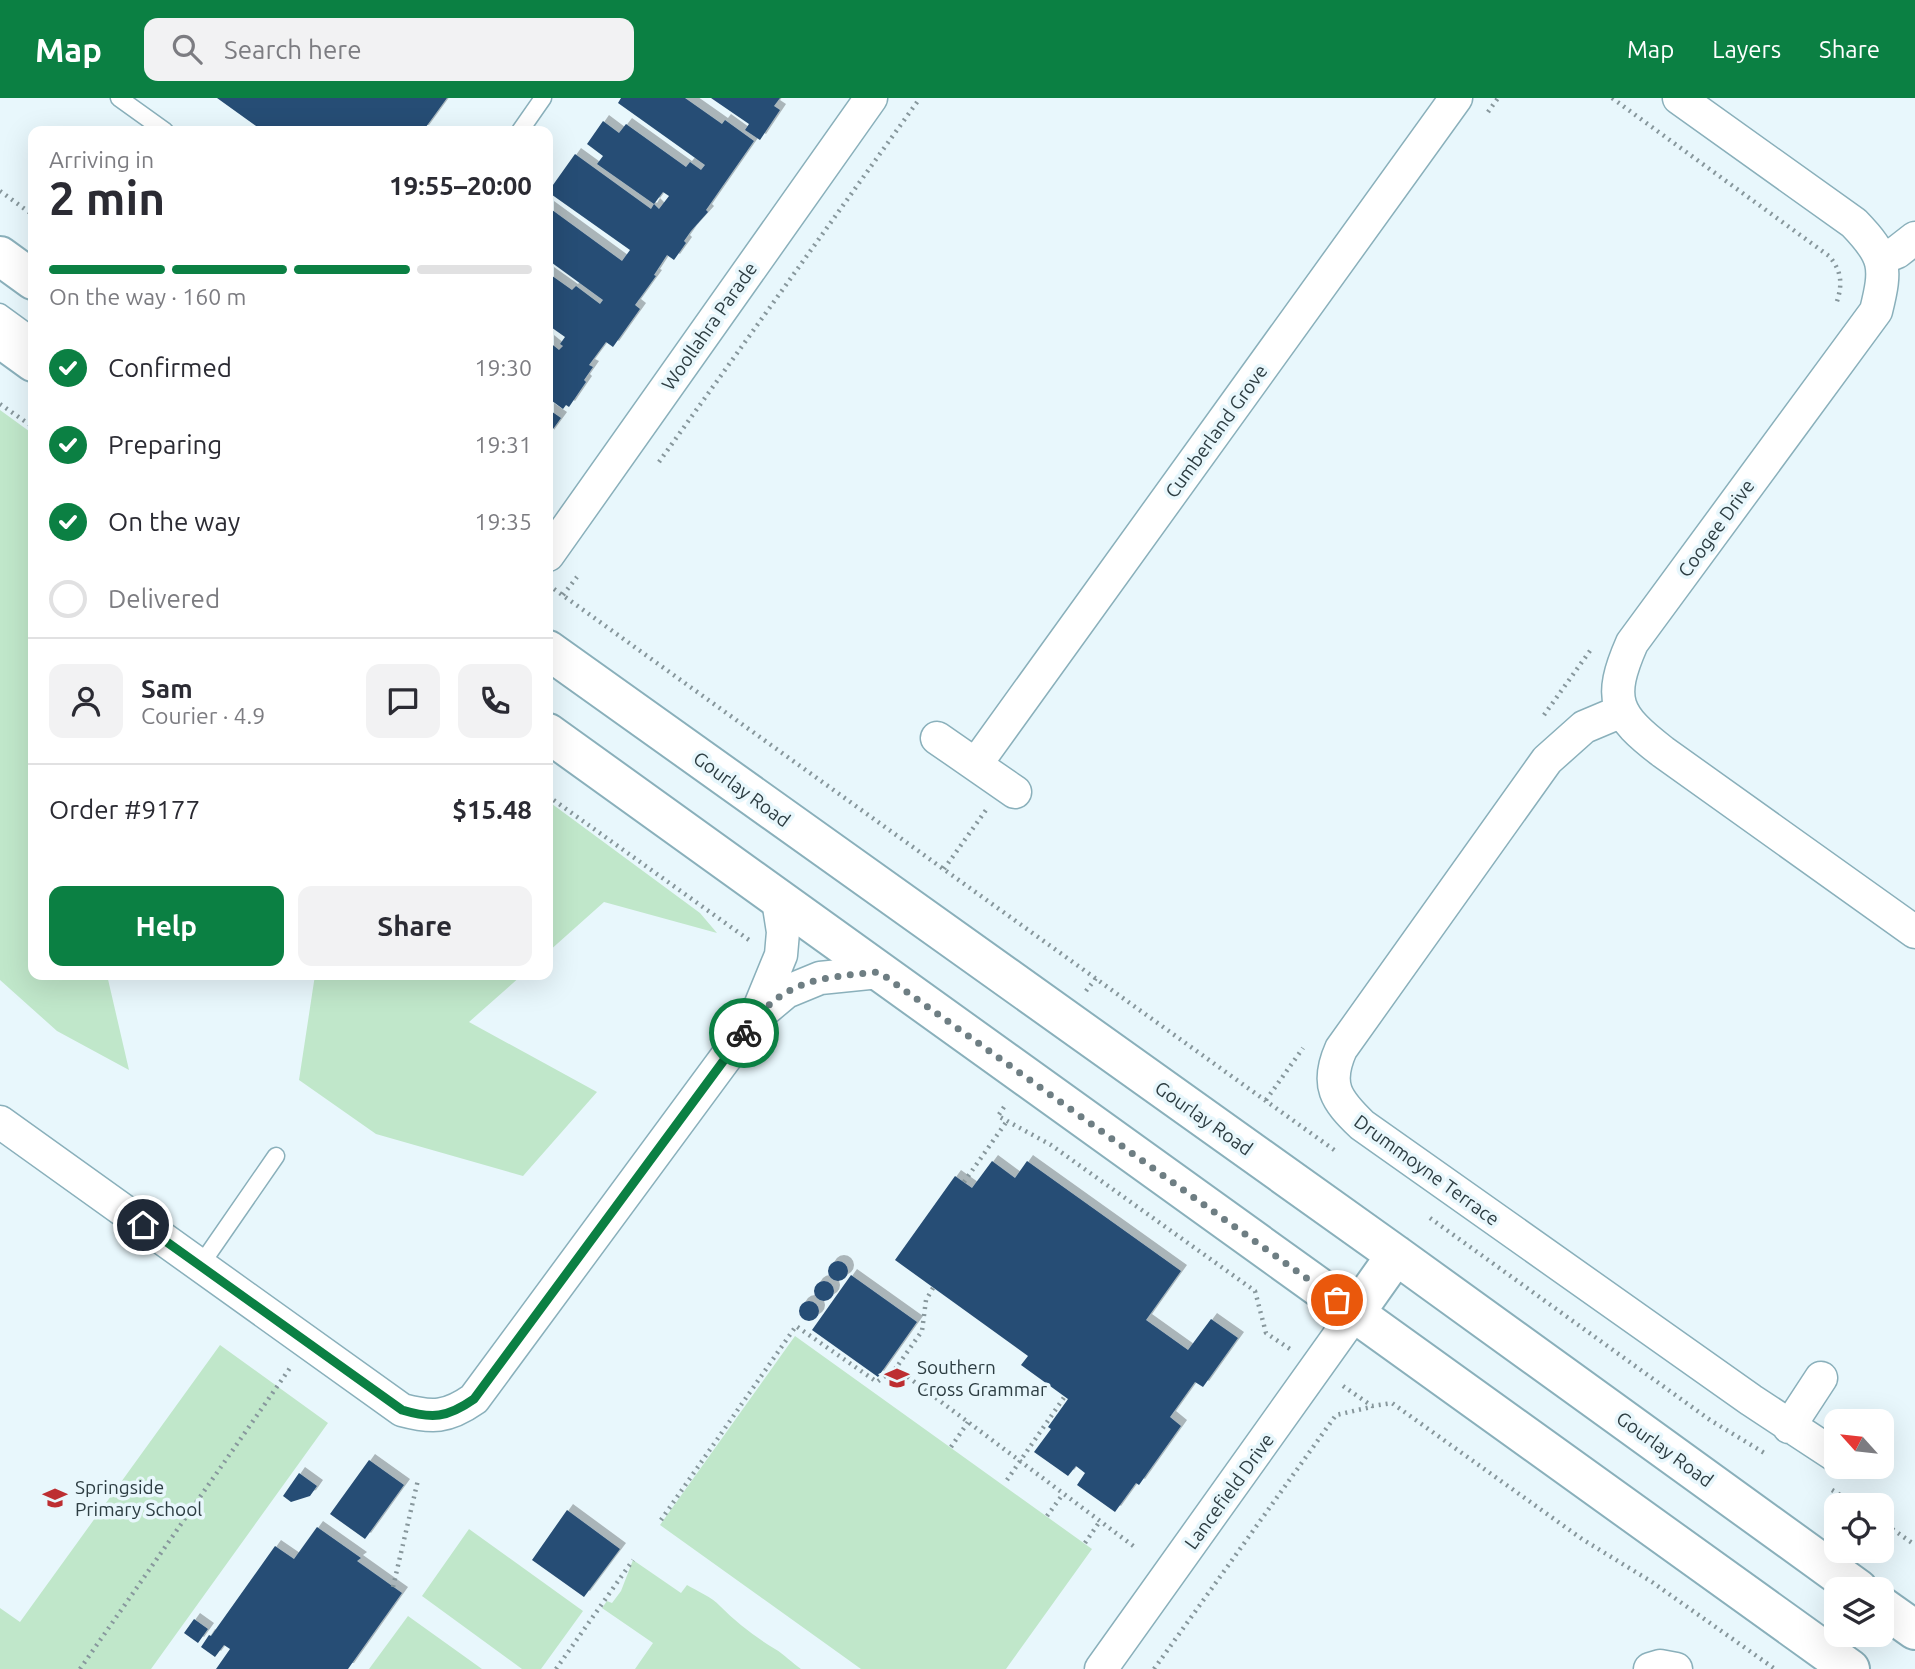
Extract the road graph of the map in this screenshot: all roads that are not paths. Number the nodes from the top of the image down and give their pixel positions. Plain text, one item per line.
1 (119, 98) edge
2 (543, 98) edge
3 (871, 98) edge
4 (1456, 98) edge
5 (1679, 98) edge
6 (158, 126) edge
7 (523, 126) edge
8 (1915, 238) edge
9 (0, 256) edge
10 (1880, 259) junction
11 (28, 276) edge
12 (0, 312) edge
13 (28, 332) edge
14 (0, 338) edge
15 (28, 358) edge
16 (553, 548) edge
17 (553, 654) edge
18 (1622, 711) junction
19 (553, 737) edge
20 (937, 738) dead end
21 (976, 764) junction
22 (1010, 788) road end
23 (778, 900) junction
24 (1915, 932) edge
25 (879, 972) junction
26 (755, 1018) junction
27 (0, 1122) edge
28 (276, 1156) dead end
29 (1396, 1255) junction
30 (200, 1266) junction
31 (1355, 1313) junction
32 (1821, 1378) dead end
33 (1789, 1427) junction
34 (1824, 1448) edge
35 (1841, 1577) edge
36 (1894, 1615) edge
37 (1915, 1630) edge
38 (1101, 1669) edge
39 (1650, 1669) edge
40 (1676, 1669) edge
41 (1850, 1669) edge

1 - 6 lane
2 - 7 lane
3 - 16 street, Woollahra Parade
4 - 21 street, Cumberland Grove
5 - 10 street
8 - 10 street
9 - 11 main road
10 - 18 street, Coogee Drive
12 - 13 lane
14 - 15 main road
17 - 29 main road, Gourlay Road
18 - 24 street
18 - 33 street, Drummoyne Terrace
19 - 23 main road
20 - 21 street
21 - 22 street
23 - 25 main road
23 - 26 street
25 - 26 street
25 - 31 main road
26 - 30 street
27 - 30 street
28 - 30 lane
29 - 31 main road
29 - 35 main road, Gourlay Road
31 - 38 street, Lancefield Drive
31 - 41 main road
32 - 33 street
33 - 34 street, Drummoyne Terrace
36 - 37 main road
39 - 40 street

